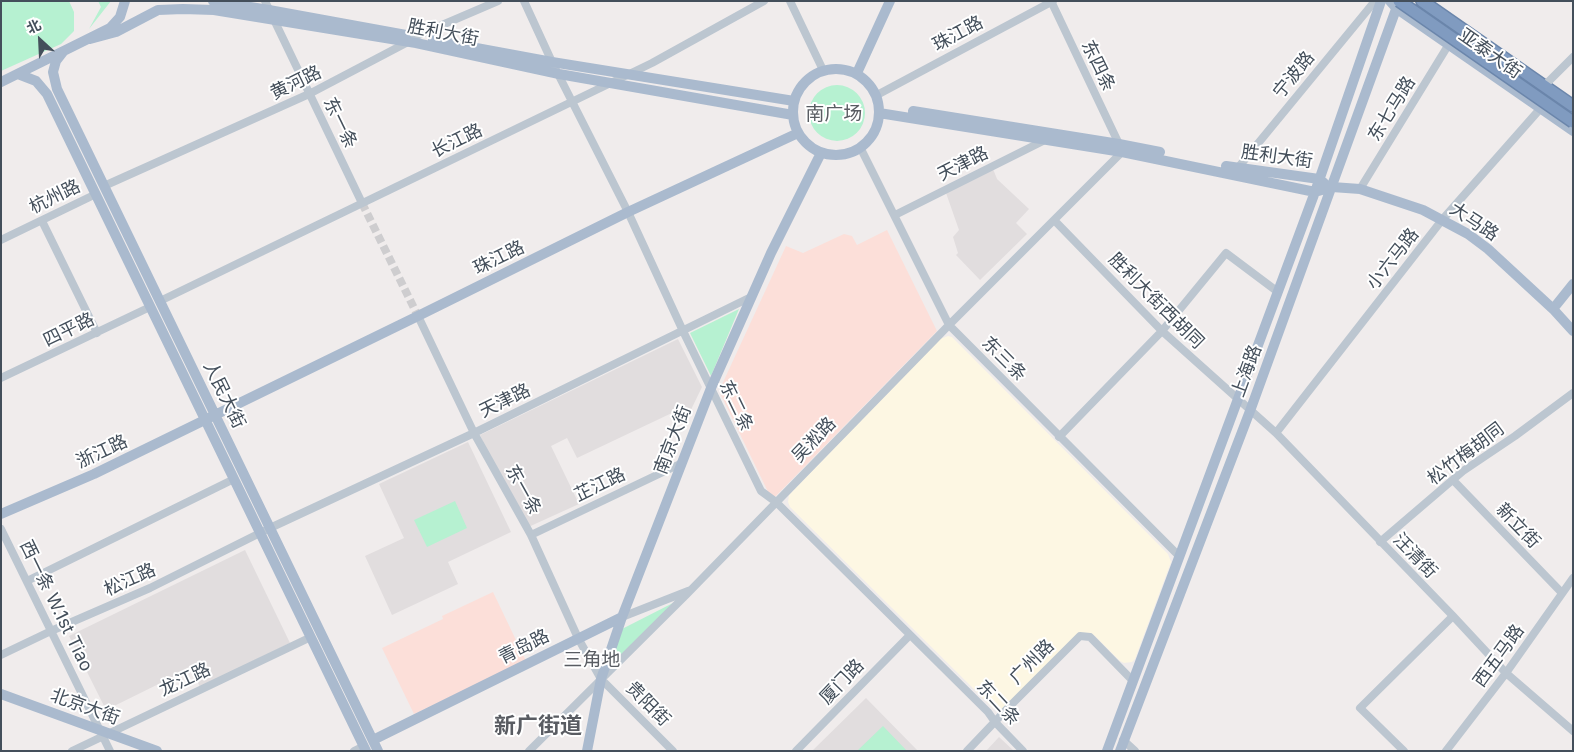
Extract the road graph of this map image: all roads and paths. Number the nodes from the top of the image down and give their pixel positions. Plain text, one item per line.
1 (125, 1) edge
2 (213, 1) edge
3 (498, 1) edge
4 (524, 1) edge
5 (764, 1) edge
6 (790, 1) edge
7 (890, 1) edge
8 (1375, 1) edge
9 (1381, 1) edge
10 (1422, 1) edge
11 (1429, 1) edge
12 (1052, 2) edge
13 (1396, 3) edge
14 (267, 5) edge
15 (275, 20) junction
16 (90, 39) junction
17 (411, 39) junction
18 (1449, 44) junction
19 (63, 52) junction
20 (1573, 57) edge
21 (552, 62) junction
22 (823, 70) junction
23 (856, 73) junction
24 (18, 74) junction
25 (559, 74) junction
26 (631, 74) junction
27 (2, 82) edge
28 (1548, 82) junction
29 (612, 83) junction
30 (309, 94) junction
31 (877, 95) junction
32 (1573, 100) edge
33 (794, 101) junction
34 (573, 102) junction
35 (1573, 106) edge
36 (1540, 109) junction
37 (880, 110) junction
38 (793, 115) junction
39 (1573, 122) edge
40 (1573, 131) edge
41 (798, 133) junction
42 (1045, 140) junction
43 (860, 147) junction
44 (1121, 148) junction
45 (820, 153) junction
46 (1238, 169) junction
47 (1319, 179) junction
48 (104, 186) junction
49 (1332, 187) junction
50 (1360, 189) junction
51 (1315, 192) junction
52 (96, 194) junction
53 (362, 203) junction
54 (628, 212) junction
55 (895, 215) junction
56 (1054, 220) junction
57 (1442, 220) junction
58 (42, 221) junction
59 (1, 240) edge
60 (1573, 284) edge
61 (1278, 292) junction
62 (751, 297) junction
63 (160, 302) junction
64 (150, 307) junction
65 (1553, 309) junction
66 (418, 316) junction
67 (949, 325) junction
68 (683, 331) junction
69 (1162, 331) junction
70 (1573, 331) edge
71 (97, 333) junction
72 (1, 378) edge
73 (711, 388) junction
74 (1573, 393) edge
75 (1238, 401) junction
76 (1250, 411) junction
77 (215, 415) junction
78 (205, 420) junction
79 (474, 432) junction
80 (1276, 433) junction
81 (1059, 436) junction
82 (682, 462) junction
83 (234, 479) junction
84 (1453, 480) junction
85 (776, 502) junction
86 (1, 514) edge
87 (270, 528) junction
88 (1, 529) edge
89 (260, 534) junction
90 (531, 535) junction
91 (1380, 542) junction
92 (1179, 556) junction
93 (1573, 578) edge
94 (27, 581) junction
95 (692, 589) junction
96 (1562, 593) junction
97 (1453, 616) junction
98 (622, 617) junction
99 (51, 630) junction
100 (910, 635) junction
101 (311, 637) junction
102 (578, 638) junction
103 (1, 655) edge
104 (1506, 673) junction
105 (601, 679) junction
106 (1133, 681) junction
107 (1, 694) edge
108 (1, 701) edge
109 (995, 722) junction
110 (1573, 731) edge
111 (104, 733) junction
112 (373, 740) junction
113 (1123, 740) junction
114 (361, 749) edge
115 (72, 751) edge
116 (110, 751) edge
117 (141, 751) edge
118 (157, 751) edge
119 (378, 751) edge
120 (529, 751) edge
121 (588, 751) edge
122 (674, 751) edge
123 (796, 751) edge
124 (967, 751) edge
125 (1023, 751) edge
126 (1107, 751) edge
127 (1120, 751) edge
128 (1135, 751) edge
129 (1404, 751) edge
130 (1446, 751) edge

1 - 16 main road
2 - 14 main road, 胜利大街
3 - 17 street, 黄河路
4 - 21 street, 东二条
5 - 26 street, 长江路
6 - 22 street
7 - 23 main road
8 - 46 street, 宁波路
9 - 47 main road, 上海路
10 - 35 highway
11 - 28 main road, 亚泰大街
12 - 31 street, 珠江路
12 - 44 street, 东四条
13 - 18 main road, 亚泰大街
13 - 39 highway, bridge
13 - 49 main road, 上海路
14 - 15 street, 东一条
14 - 17 main road, 胜利大街
15 - 16 main road, 胜利大街
15 - 17 main road, 胜利大街
15 - 30 street, 东一条
16 - 19 main road
17 - 21 main road, 胜利大街
17 - 25 main road, 胜利大街
17 - 30 street, 黄河路
18 - 36 main road, 亚泰大街
18 - 50 street, 东七马路
19 - 24 main road
19 - 48 main road, 人民大街
20 - 28 street
21 - 25 street, 东二条
21 - 26 main road, 胜利大街
22 - 23 main road
22 - 33 main road
23 - 31 main road
24 - 27 main road
24 - 52 main road, 人民大街
25 - 29 main road, 胜利大街
25 - 34 street, 东二条
26 - 29 street, 长江路
26 - 33 main road, 胜利大街
28 - 32 main road, 亚泰大街
29 - 34 street, 长江路
29 - 38 main road, 胜利大街
30 - 48 street, 黄河路
30 - 53 street, 东一条
31 - 37 main road
33 - 38 main road
34 - 53 street, 长江路
34 - 54 street, 东二条
36 - 40 main road, 亚泰大街
36 - 57 street, 小六马路
37 - 42 main road, 胜利大街
37 - 43 main road
37 - 44 main road, 胜利大街
38 - 41 main road
41 - 45 main road
41 - 54 main road, 珠江路
42 - 44 main road, 胜利大街
42 - 55 street, 天津路
43 - 45 main road
43 - 55 street, 东三条
44 - 46 main road, 胜利大街
44 - 51 main road, 胜利大街
44 - 56 street, 吴淞路
45 - 62 main road, 南京大街
46 - 47 main road, 胜利大街
47 - 49 main road, 胜利大街
47 - 51 main road, 上海路
48 - 63 main road, 人民大街
49 - 50 main road, 大马路
49 - 51 main road, 胜利大街
49 - 76 main road, 上海路
50 - 57 main road, 大马路
51 - 61 main road, 上海路
52 - 58 street, 杭州路
52 - 64 main road, 人民大街
53 - 63 street, 长江路
54 - 66 main road, 珠江路
54 - 68 street, 东二条
55 - 67 street, 东三条
56 - 67 street, 吴淞路
56 - 69 street, 胜利大街西胡同
57 - 65 main road, 大马路
57 - 80 street, 小六马路
58 - 59 street, 杭州路
58 - 71 street
60 - 65 main road
61 - 69 street
61 - 75 main road, 上海路
62 - 68 street, 天津路
62 - 73 main road, 南京大街
63 - 77 main road, 人民大街
64 - 71 street, 四平路
64 - 78 main road, 人民大街
65 - 70 main road, 大马路
66 - 77 main road, 珠江路
66 - 79 street, 东一条
67 - 81 street, 东三条
67 - 85 street, 吴淞路
68 - 73 street, 东二条
68 - 79 street, 天津路
69 - 75 street, 胜利大街西胡同
69 - 81 street
71 - 72 street, 四平路
73 - 82 main road, 南京大街
73 - 85 street, 东二条
74 - 84 street, 松竹梅胡同
75 - 76 street, 汪清街
75 - 92 main road, 上海路
76 - 80 street, 汪清街
76 - 113 main road, 上海路
77 - 78 main road, 浙江路
77 - 87 main road, 人民大街
78 - 83 main road, 人民大街
78 - 86 main road, 浙江路
79 - 87 street, 天津路
79 - 90 street, 东一条
80 - 91 street, 汪清街
81 - 92 street, 东三条
82 - 90 street, 芷江路
82 - 98 main road, 南京大街
83 - 89 main road, 人民大街
83 - 94 street
84 - 91 street, 松竹梅胡同
84 - 96 street, 新立街
85 - 95 street, 吴淞路
85 - 100 street, 东二条
87 - 89 street, 松江路
87 - 112 main road, 人民大街
88 - 94 street, 西一条 W.1st Tiao
89 - 99 street, 松江路
89 - 101 main road, 人民大街
90 - 102 street, 东一条
91 - 97 street, 汪清街
92 - 106 main road, 上海路
93 - 96 street, 西五马路
94 - 99 street, 西一条 W.1st Tiao
95 - 98 street, 青岛路
95 - 105 street, 吴淞路
96 - 104 street, 西五马路
97 - 104 street, 汪清街
97 - 129 street
98 - 102 main road, 青岛路
98 - 105 main road, 南京大街
99 - 103 street, 松江路
99 - 111 street, 西一条 W.1st Tiao
100 - 109 street, 东二条
100 - 123 street, 厦门路
101 - 111 street, 龙江路
101 - 114 main road, 人民大街
102 - 105 street, 东一条
102 - 112 main road, 青岛路
104 - 110 street, 汪清街
104 - 130 street, 西五马路
105 - 120 street, 吴淞路
105 - 121 main road, 南京大街
105 - 122 street, 贵阳街
106 - 109 street, 广州路
106 - 126 main road, 上海路
107 - 111 main road, 北京大街
108 - 111 main road, 北京大街
109 - 124 street, 广州路
109 - 125 street, 东二条
111 - 115 street, 龙江路
111 - 116 street, 西一条 W.1st Tiao
111 - 117 main road, 北京大街
111 - 118 main road, 北京大街
112 - 119 main road, 人民大街
113 - 127 main road, 上海路
113 - 128 street

